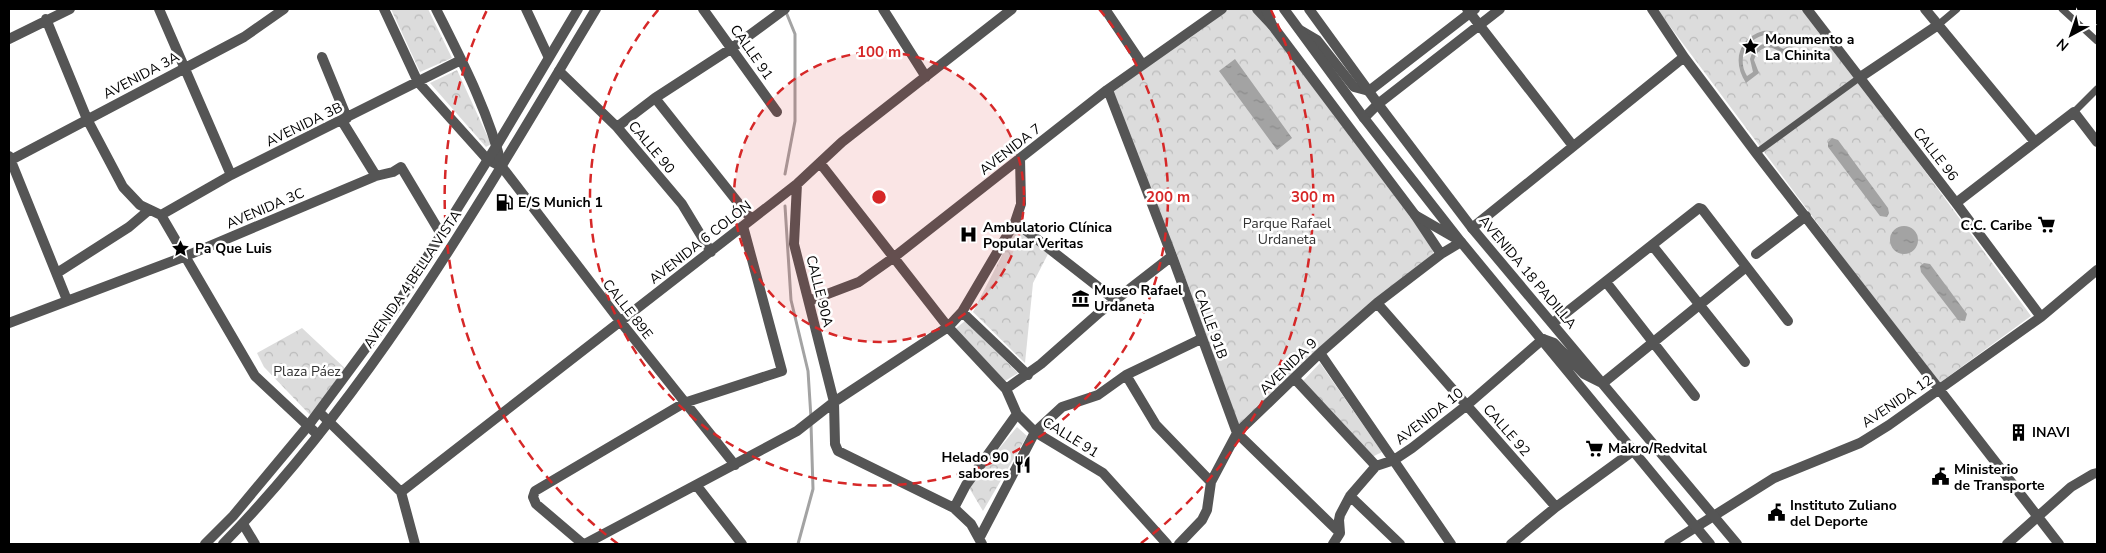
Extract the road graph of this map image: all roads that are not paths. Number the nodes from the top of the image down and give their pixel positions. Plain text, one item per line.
1 (70, 9) edge
2 (158, 9) edge
3 (284, 9) edge
4 (384, 9) edge
5 (436, 9) edge
6 (526, 9) edge
7 (578, 9) edge
8 (596, 9) edge
9 (703, 9) edge
10 (883, 9) edge
11 (1012, 9) edge
12 (1105, 9) edge
13 (1222, 9) edge
14 (1257, 9) edge
15 (1266, 9) edge
16 (1284, 9) edge
17 (1309, 9) edge
18 (1500, 9) edge
19 (1652, 9) edge
20 (1807, 9) edge
21 (1925, 9) edge
22 (1957, 9) edge
23 (2062, 9) edge
24 (1471, 10) edge
25 (781, 12) edge
26 (46, 19) junction
27 (1480, 24) junction
28 (1272, 25) junction
29 (1938, 26) junction
30 (1298, 29) junction
31 (9, 39) edge
32 (2097, 41) edge
33 (732, 48) junction
34 (548, 56) junction
35 (322, 57) dead end
36 (1684, 57) junction
37 (461, 60) junction
38 (1142, 64) junction
39 (184, 68) junction
40 (559, 71) junction
41 (926, 77) junction
42 (1859, 78) junction
43 (418, 82) junction
44 (2097, 89) edge
45 (1108, 90) junction
46 (1369, 91) junction
47 (655, 98) junction
48 (1378, 104) junction
49 (777, 112) dead end
50 (2074, 112) junction
51 (1364, 118) junction
52 (88, 119) junction
53 (344, 119) junction
54 (617, 127) junction
55 (2035, 142) junction
56 (2097, 142) edge
57 (497, 145) junction
58 (1573, 146) junction
59 (1756, 153) junction
60 (1020, 158) junction
61 (9, 159) edge
62 (487, 159) junction
63 (820, 163) junction
64 (502, 167) junction
65 (231, 176) junction
66 (376, 176) junction
67 (796, 184) junction
68 (1956, 202) junction
69 (149, 210) junction
70 (161, 215) junction
71 (1415, 215) junction
72 (1806, 216) junction
73 (747, 222) junction
74 (1015, 222) junction
75 (1472, 228) junction
76 (441, 234) junction
77 (1461, 242) junction
78 (1652, 245) junction
79 (711, 252) junction
80 (1441, 254) junction
81 (1756, 254) dead end
82 (186, 256) junction
83 (1172, 256) junction
84 (893, 258) junction
85 (1746, 267) junction
86 (2097, 270) edge
87 (57, 274) junction
88 (1606, 282) junction
89 (67, 300) junction
90 (1115, 300) junction
91 (809, 301) junction
92 (1377, 303) junction
93 (1701, 305) junction
94 (962, 312) junction
95 (2041, 317) junction
96 (620, 321) junction
97 (1788, 321) dead end
98 (9, 323) edge
99 (1553, 323) junction
100 (948, 326) junction
101 (1201, 339) junction
102 (1542, 339) junction
103 (1655, 342) junction
104 (1320, 354) junction
105 (1745, 362) dead end
106 (1028, 375) junction
107 (1126, 375) junction
108 (1295, 379) junction
109 (1603, 383) junction
110 (1940, 389) junction
111 (1006, 390) junction
112 (1695, 396) dead end
113 (834, 402) junction
114 (684, 403) junction
115 (1467, 405) junction
116 (319, 412) junction
117 (1017, 414) junction
118 (330, 422) junction
119 (308, 426) junction
120 (1035, 432) junction
121 (1237, 433) junction
122 (318, 435) junction
123 (1633, 451) junction
124 (1394, 460) junction
125 (735, 465) junction
126 (1376, 466) junction
127 (2097, 473) edge
128 (2097, 480) edge
129 (1211, 482) junction
130 (697, 486) junction
131 (401, 492) junction
132 (1350, 496) junction
133 (1556, 507) junction
134 (954, 508) junction
135 (1713, 515) junction
136 (2038, 516) junction
137 (243, 524) junction
138 (1696, 527) junction
139 (1340, 533) junction
140 (981, 541) edge
141 (205, 544) edge
142 (223, 544) edge
143 (255, 544) edge
144 (415, 544) edge
145 (584, 544) edge
146 (742, 544) edge
147 (1167, 544) edge
148 (1179, 544) edge
149 (1333, 544) edge
150 (1400, 544) edge
151 (1451, 544) edge
152 (1511, 544) edge
153 (1669, 544) edge
154 (1710, 544) edge
155 (1737, 544) edge
156 (2007, 544) edge
157 (2059, 544) edge

1 - 26 street
2 - 39 street
3 - 39 street, AVENIDA 3A
4 - 43 street
5 - 37 street
6 - 34 street
7 - 34 street, AVENIDA 4 BELLA VISTA
8 - 40 street, AVENIDA 4 BELLA VISTA
9 - 33 street, CALLE 91
10 - 41 street
11 - 41 street, AVENIDA 6 COLÓN
12 - 38 street
13 - 38 street, AVENIDA 7
14 - 28 street
15 - 28 street
16 - 30 street
17 - 46 street, AVENIDA 18 PADILLA
18 - 27 street
19 - 36 street
20 - 42 street, CALLE 96
21 - 29 street
22 - 29 street
23 - 32 street
24 - 27 street
24 - 46 street
25 - 33 street
26 - 31 street
26 - 52 street
27 - 48 street
27 - 58 street
28 - 71 street
29 - 42 street
29 - 55 street
30 - 46 street
30 - 51 street
33 - 47 street
33 - 49 street, CALLE 91
34 - 57 street, AVENIDA 4 BELLA VISTA
35 - 53 street
36 - 58 street
36 - 59 street
37 - 43 street, AVENIDA 3B
37 - 57 street
38 - 45 street, AVENIDA 7
39 - 52 street, AVENIDA 3A
39 - 65 street
40 - 54 street, CALLE 90
40 - 64 street, AVENIDA 4 BELLA VISTA
41 - 63 street, AVENIDA 6 COLÓN
42 - 59 street
42 - 68 street, CALLE 96
43 - 53 street, AVENIDA 3B
43 - 62 street
44 - 50 street
45 - 60 street, AVENIDA 7
45 - 83 street, CALLE 91B
46 - 48 street, AVENIDA 18 PADILLA
47 - 54 street
47 - 73 street
48 - 51 street
48 - 75 street, AVENIDA 18 PADILLA
50 - 55 street
50 - 56 street
51 - 77 street
52 - 61 street, AVENIDA 3A
52 - 69 street
53 - 65 street, AVENIDA 3B
53 - 66 street
54 - 79 street, CALLE 90
55 - 68 street
57 - 62 street, AVENIDA 4 BELLA VISTA
57 - 64 street
58 - 75 street
59 - 72 street
60 - 74 street
60 - 84 street, AVENIDA 7
61 - 87 street
62 - 64 street
62 - 76 street, AVENIDA 4 BELLA VISTA
63 - 67 street, AVENIDA 6 COLÓN
63 - 84 street, CALLE 91
64 - 96 street, CALLE 89E
64 - 118 street, AVENIDA 4 BELLA VISTA
65 - 70 street, AVENIDA 3B
66 - 76 street, AVENIDA 3C
66 - 82 street, AVENIDA 3C
67 - 73 street, AVENIDA 6 COLÓN
67 - 91 street, CALLE 90A
68 - 95 street, CALLE 96
69 - 70 street
69 - 87 street
70 - 82 street
71 - 77 street
71 - 80 street
72 - 81 street
72 - 110 street
73 - 79 street, AVENIDA 6 COLÓN
73 - 114 street
74 - 90 street
74 - 94 street
75 - 99 street, AVENIDA 18 PADILLA
76 - 116 street, AVENIDA 4 BELLA VISTA
77 - 80 street, AVENIDA 9
77 - 102 street
78 - 85 street
78 - 88 street
78 - 93 street
79 - 96 street, AVENIDA 6 COLÓN
80 - 92 street, AVENIDA 9
82 - 89 street, AVENIDA 3C
82 - 119 street
83 - 90 street
83 - 101 street, CALLE 91B
84 - 91 street, AVENIDA 7
84 - 100 street, CALLE 91
85 - 93 street
85 - 97 street
86 - 95 street, AVENIDA 12
87 - 89 street
88 - 99 street
88 - 103 street
89 - 98 street, AVENIDA 3C
90 - 106 street
91 - 113 street, CALLE 90A
92 - 104 street, AVENIDA 9
92 - 115 street, CALLE 92
93 - 103 street
93 - 105 street
94 - 100 street
94 - 106 street
95 - 110 street, AVENIDA 12
96 - 114 street, CALLE 89E
96 - 131 street, AVENIDA 6 COLÓN
99 - 109 street, AVENIDA 18 PADILLA
100 - 111 street, CALLE 91
100 - 113 street
101 - 107 street
101 - 121 street, CALLE 91B
102 - 109 street
102 - 115 street, AVENIDA 10
102 - 123 street
103 - 109 street
103 - 112 street
104 - 108 street, AVENIDA 9
104 - 124 street
106 - 111 street
107 - 120 street
107 - 129 street
108 - 121 street, AVENIDA 9
108 - 126 street
109 - 135 street, AVENIDA 18 PADILLA
110 - 135 street, AVENIDA 12
110 - 136 street
111 - 117 street, CALLE 91
113 - 125 street
113 - 134 street, CALLE 90A
114 - 125 street, CALLE 89E
114 - 145 street
115 - 124 street, AVENIDA 10
115 - 133 street, CALLE 92
116 - 118 street
116 - 119 street, AVENIDA 4 BELLA VISTA
117 - 120 street, CALLE 91
117 - 134 street
118 - 122 street, AVENIDA 4 BELLA VISTA
118 - 131 street
119 - 122 street
119 - 141 street, AVENIDA 4 BELLA VISTA
120 - 140 street
120 - 147 street, CALLE 91
121 - 129 street, AVENIDA 9
121 - 139 street, CALLE 91B
122 - 137 street, AVENIDA 4 BELLA VISTA
123 - 133 street
123 - 138 street
124 - 126 street, AVENIDA 10
124 - 151 street
125 - 130 street
126 - 132 street
127 - 136 street
128 - 136 street
129 - 148 street, AVENIDA 9
130 - 145 street
130 - 146 street
131 - 144 street
132 - 139 street
132 - 150 street
133 - 152 street
134 - 140 street
135 - 138 street, AVENIDA 12
135 - 155 street, AVENIDA 18 PADILLA
136 - 156 street
136 - 157 street
137 - 142 street, AVENIDA 4 BELLA VISTA
137 - 143 street
138 - 153 street
138 - 154 street
139 - 149 street

